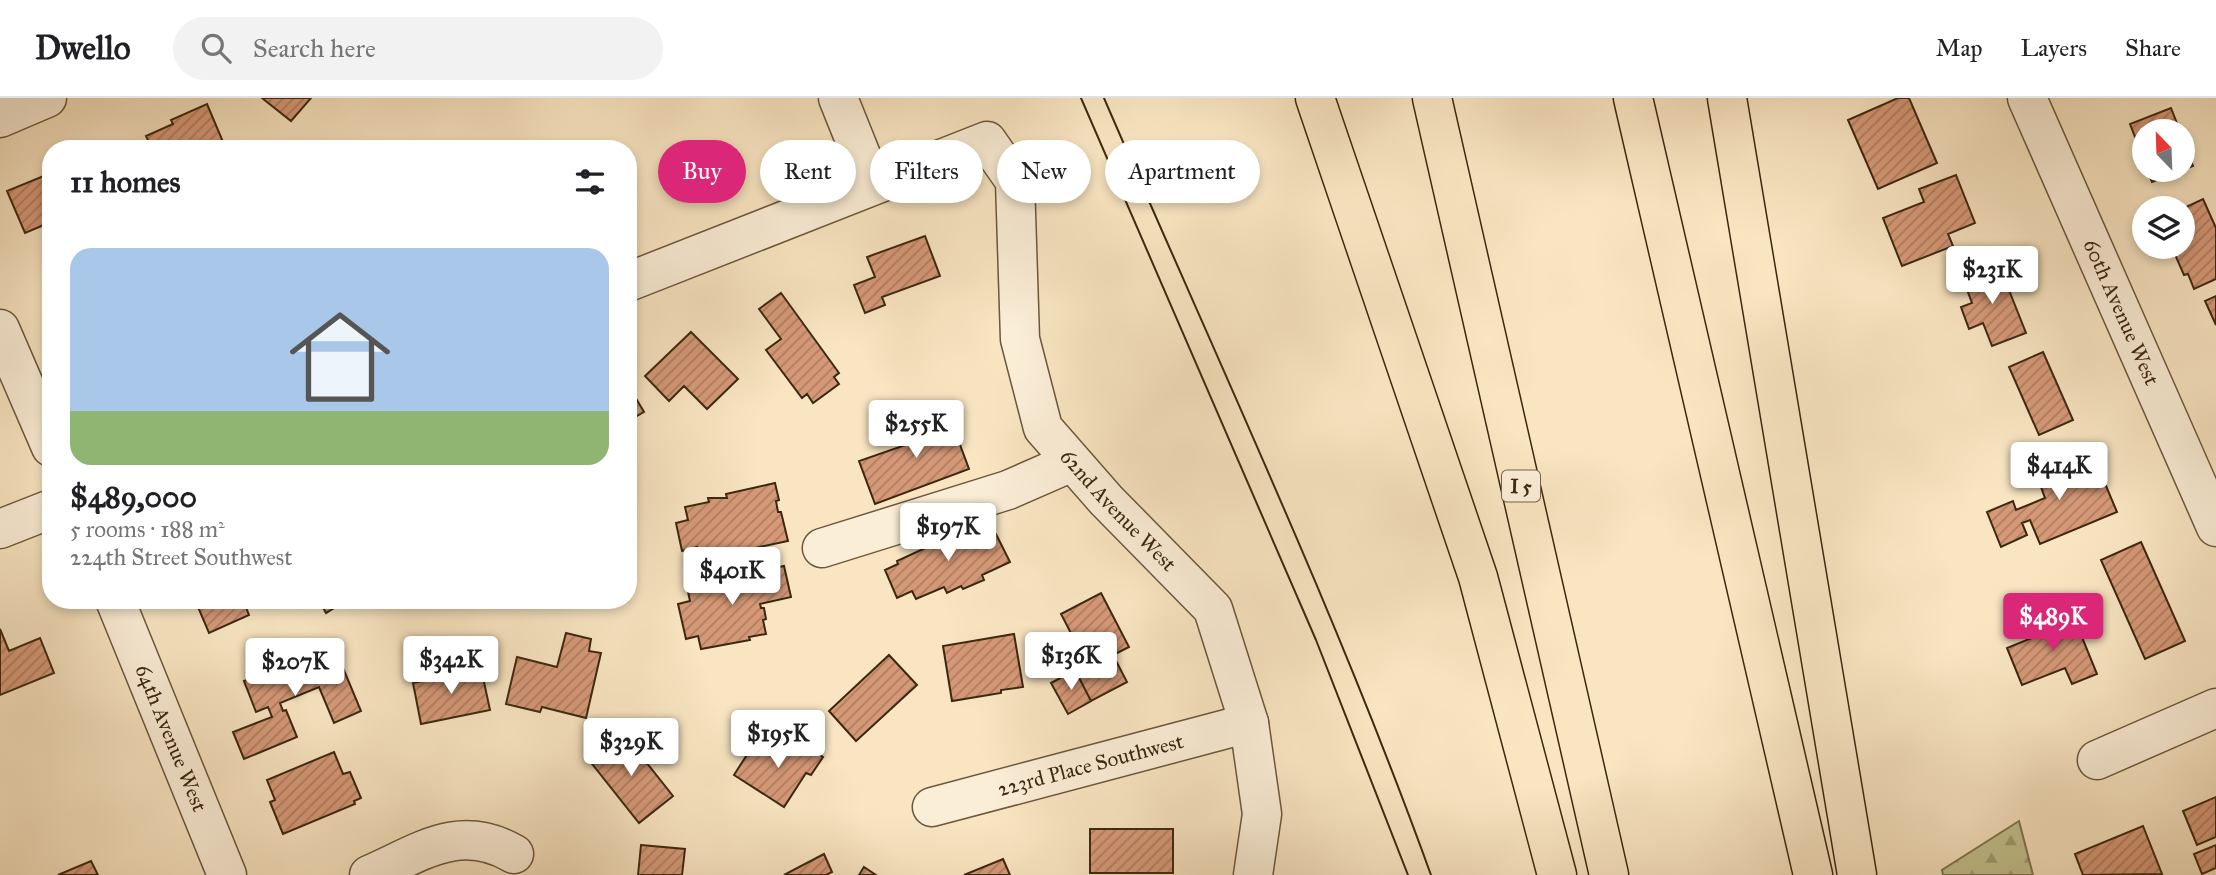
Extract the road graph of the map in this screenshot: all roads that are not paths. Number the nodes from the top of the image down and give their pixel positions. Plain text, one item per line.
1 (47, 98) edge
2 (838, 98) edge
3 (1315, 98) edge
4 (1432, 98) edge
5 (1633, 98) edge
6 (1727, 98) edge
7 (2027, 98) edge
8 (0, 118) edge
9 (983, 143) edge
10 (870, 178) edge
11 (870, 187) edge
12 (637, 278) edge
13 (0, 329) edge
14 (42, 426) edge
15 (1072, 462) junction
16 (42, 513) edge
17 (2216, 527) edge
18 (0, 529) edge
19 (822, 548) dead end
20 (118, 609) edge
21 (2216, 708) edge
22 (1249, 723) junction
23 (2097, 760) dead end
24 (932, 807) dead end
25 (514, 854) dead end
26 (227, 875) edge
27 (369, 875) edge
28 (1253, 875) edge
29 (1557, 875) edge
30 (1609, 875) edge
31 (1813, 875) edge
32 (1857, 875) edge

1 - 8 street
2 - 10 street
3 - 29 highway
4 - 30 highway, I 5
5 - 31 highway
6 - 32 highway
7 - 17 street, 60th Avenue West
9 - 15 street, 62nd Avenue West
11 - 12 street
13 - 14 street
15 - 19 street
15 - 22 street, 62nd Avenue West
16 - 18 street
20 - 26 street, 64th Avenue West
21 - 23 street
22 - 24 street, 223rd Place Southwest
22 - 28 street, 62nd Avenue West
25 - 27 street

